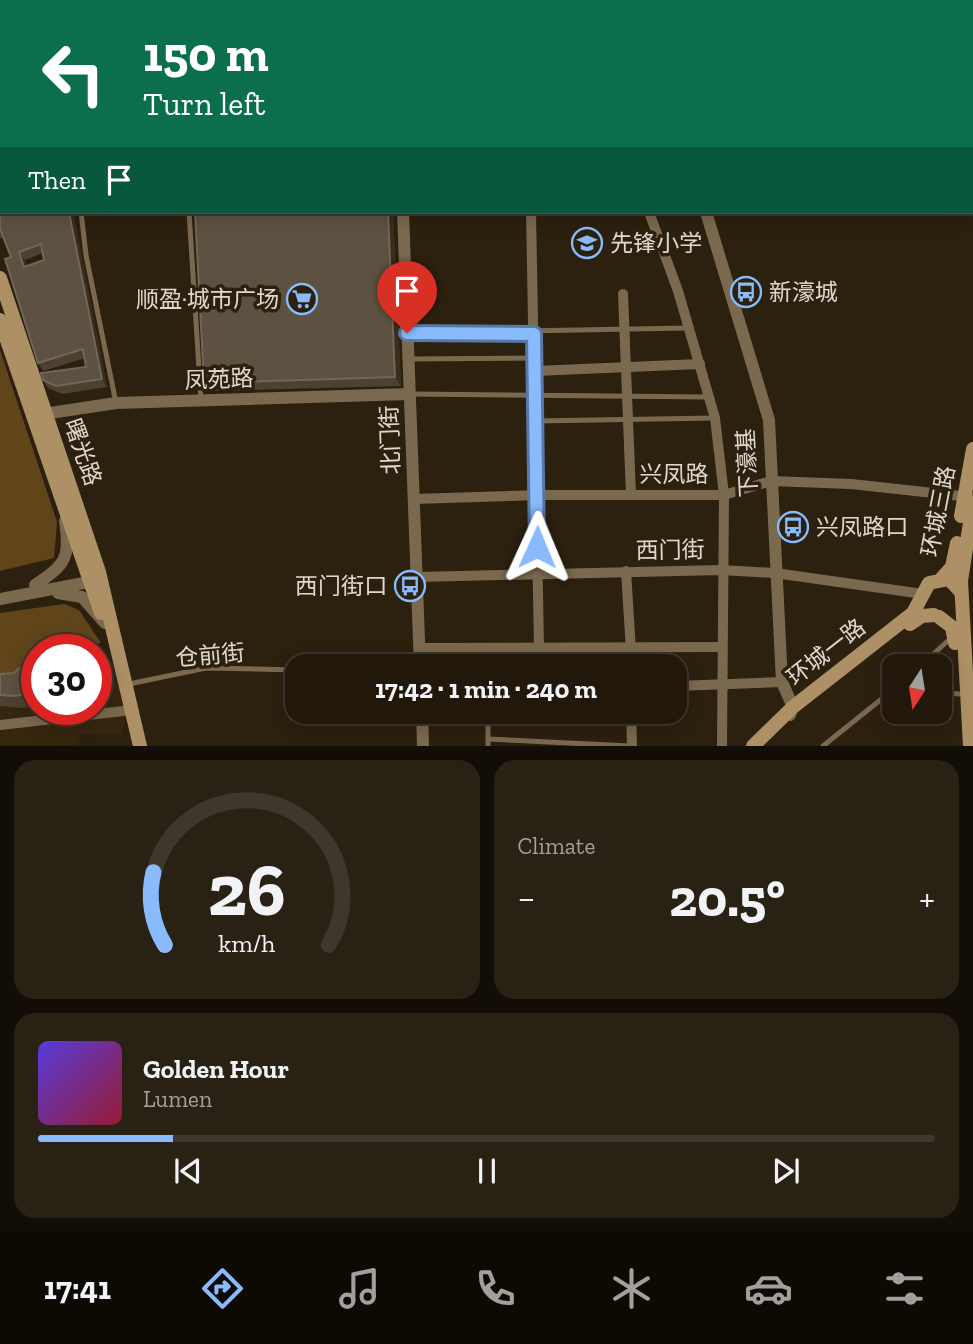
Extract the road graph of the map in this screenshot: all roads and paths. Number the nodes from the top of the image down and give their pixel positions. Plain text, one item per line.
1 (81, 214) edge
2 (189, 214) edge
3 (403, 214) edge
4 (531, 214) edge
5 (650, 214) edge
6 (707, 214) edge
7 (0, 278) edge
8 (623, 294) dead end
9 (0, 320) edge
10 (690, 328) junction
11 (625, 331) junction
12 (407, 333) junction
13 (534, 334) junction
14 (534, 358) junction
15 (408, 359) junction
16 (700, 364) junction
17 (626, 367) junction
18 (535, 371) junction
19 (410, 394) junction
20 (536, 395) junction
21 (627, 396) junction
22 (710, 397) junction
23 (201, 400) junction
24 (116, 403) junction
25 (38, 414) junction
26 (715, 418) junction
27 (628, 420) junction
28 (536, 421) junction
29 (973, 449) edge
30 (771, 481) junction
31 (538, 495) junction
32 (631, 495) junction
33 (724, 495) junction
34 (414, 499) junction
35 (970, 499) edge
36 (63, 500) junction
37 (721, 570) junction
38 (626, 571) junction
39 (536, 573) junction
40 (775, 573) junction
41 (95, 577) junction
42 (417, 577) junction
43 (942, 578) junction
44 (36, 589) junction
45 (0, 591) edge
46 (923, 594) junction
47 (0, 599) edge
48 (965, 600) edge
49 (936, 616) junction
50 (105, 623) junction
51 (955, 635) junction
52 (115, 642) junction
53 (633, 647) junction
54 (721, 647) junction
55 (419, 648) junction
56 (538, 648) junction
57 (419, 654) edge
58 (633, 654) edge
59 (934, 654) edge
60 (285, 670) edge
61 (782, 682) junction
62 (125, 685) junction
63 (721, 685) junction
64 (687, 686) edge
65 (952, 693) edge
66 (959, 694) junction
67 (882, 699) edge
68 (132, 710) junction
69 (791, 713) junction
70 (422, 724) edge
71 (488, 724) edge
72 (631, 724) edge
73 (0, 725) edge
74 (488, 742) edge
75 (631, 745) edge
76 (140, 746) edge
77 (423, 746) edge
78 (722, 746) edge
79 (753, 746) edge
80 (764, 746) edge
81 (823, 746) edge
82 (961, 746) edge
83 (970, 746) edge

1 - 24 lane
2 - 23 lane
3 - 12 street, 北门街
4 - 13 street
5 - 10 street
6 - 30 street, 下濠基
7 - 25 main road, 曙光路
8 - 11 street
9 - 25 main road, 曙光路
10 - 11 lane
10 - 16 street
11 - 13 lane
11 - 17 street
12 - 13 lane
12 - 15 street, 北门街
13 - 14 street
14 - 15 lane
14 - 18 street
15 - 19 street, 北门街
16 - 17 street
16 - 22 street
17 - 18 street
17 - 21 street
18 - 20 street
19 - 20 lane
19 - 23 street, 凤苑路
19 - 34 street, 北门街
20 - 21 lane
20 - 28 street
21 - 22 lane
21 - 27 street
22 - 26 street
23 - 24 street, 凤苑路
24 - 25 street, 凤苑路
25 - 36 main road, 曙光路
25 - 41 main road, 曙光路
26 - 27 lane
26 - 33 street
27 - 28 lane
27 - 32 street
28 - 31 street
29 - 35 main road, 环城三路
30 - 33 street, 兴凤路
30 - 35 street, 兴凤路
30 - 40 street, 下濠基
31 - 32 street, 兴凤路
31 - 34 street, 兴凤路
31 - 39 street
32 - 33 street, 兴凤路
33 - 37 street
34 - 42 street, 北门街
35 - 43 main road, 环城三路
35 - 48 main road
36 - 41 main road, 曙光路
36 - 44 street
37 - 38 street, 西门街
37 - 40 street, 西门街
37 - 54 street
38 - 39 street, 西门街
38 - 53 street
39 - 42 street, 西门街
39 - 56 street
40 - 46 street, 西门街
40 - 61 street, 下濠基
41 - 44 street
41 - 50 main road, 曙光路
41 - 52 main road, 曙光路
42 - 55 street, 北门街
43 - 46 main road
43 - 48 main road
44 - 45 street
44 - 47 street
44 - 50 street
46 - 49 main road
46 - 69 main road, 环城一路
48 - 49 main road
48 - 83 main road
49 - 51 main road
49 - 69 main road, 环城一路
50 - 52 main road, 曙光路
51 - 59 lane
51 - 66 main road
52 - 62 main road, 曙光路
53 - 54 street
53 - 56 street
53 - 58 street
54 - 63 street
55 - 56 street
55 - 57 street, 北门街
60 - 62 lane, 仓前街
61 - 63 street
61 - 69 street, 下濠基
62 - 68 main road, 曙光路
63 - 64 street
63 - 78 street
65 - 66 lane
66 - 82 main road
67 - 81 lane
68 - 73 street
68 - 76 main road, 曙光路
69 - 79 main road, 环城一路
69 - 80 main road, 环城一路
70 - 77 street
71 - 74 lane
72 - 75 street
74 - 75 lane

